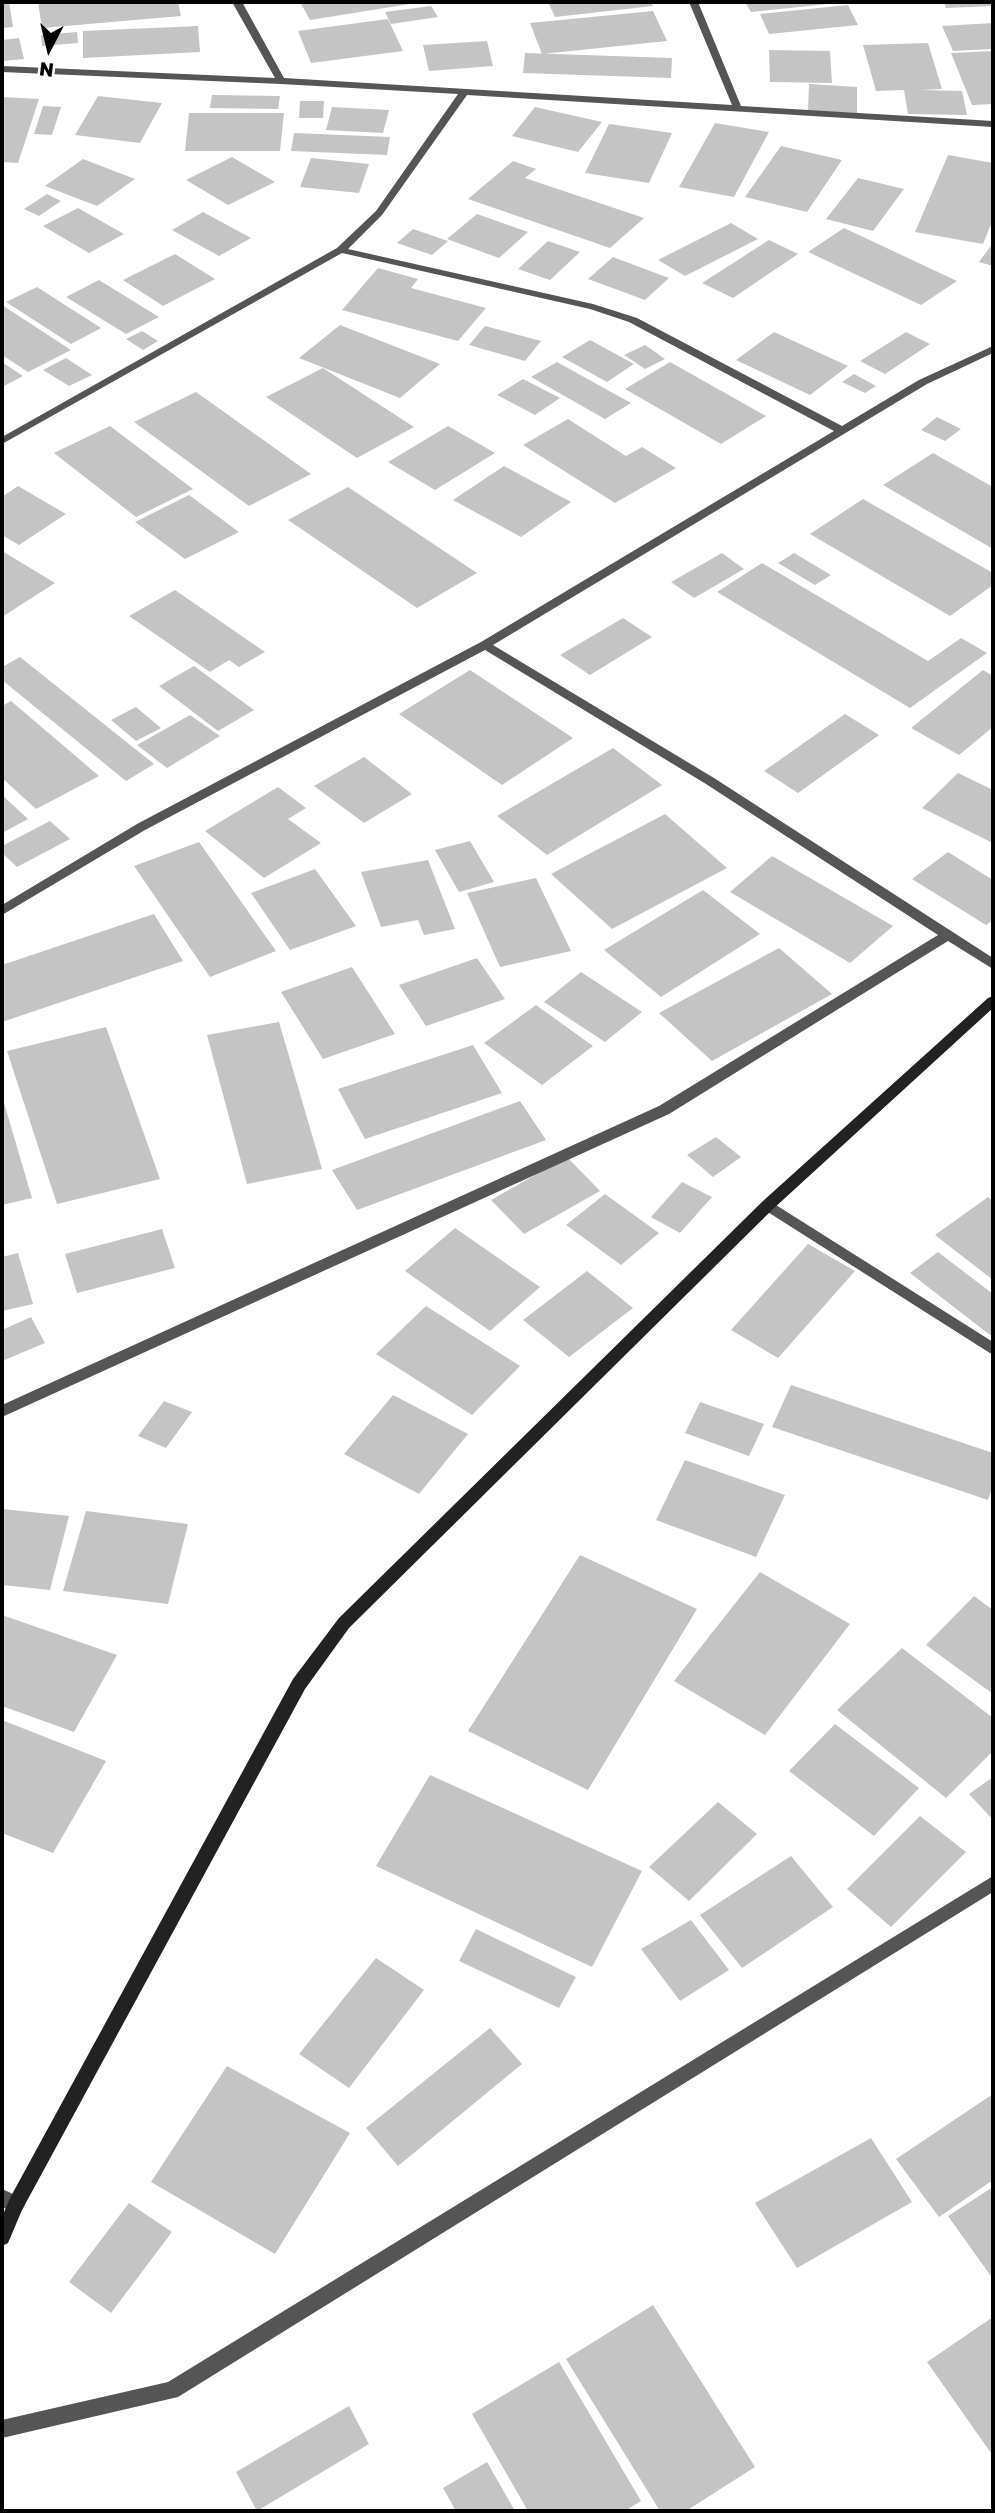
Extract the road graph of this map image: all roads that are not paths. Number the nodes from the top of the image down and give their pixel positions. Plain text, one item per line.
1 (237, 2) edge
2 (694, 2) edge
3 (2, 69) edge
4 (281, 81) junction
5 (465, 92) junction
6 (737, 107) junction
7 (993, 124) edge
8 (341, 250) junction
9 (993, 349) edge
10 (841, 430) junction
11 (2, 441) edge
12 (485, 645) junction
13 (2, 911) edge
14 (946, 936) junction
15 (993, 964) edge
16 (993, 1001) edge
17 (768, 1205) junction
18 (993, 1349) edge
19 (2, 1411) edge
20 (993, 1883) edge
21 (9, 2201) edge
22 (2, 2237) edge
23 (2, 2429) edge

1 - 4 street
2 - 6 street
3 - 4 street
4 - 5 street
5 - 6 street
5 - 8 street
6 - 7 street
8 - 10 street
8 - 11 street
9 - 10 street
10 - 12 street
12 - 13 street
12 - 14 street
14 - 15 street
14 - 19 street
16 - 17 main road
17 - 18 street
17 - 21 main road
20 - 23 street
21 - 22 main road

